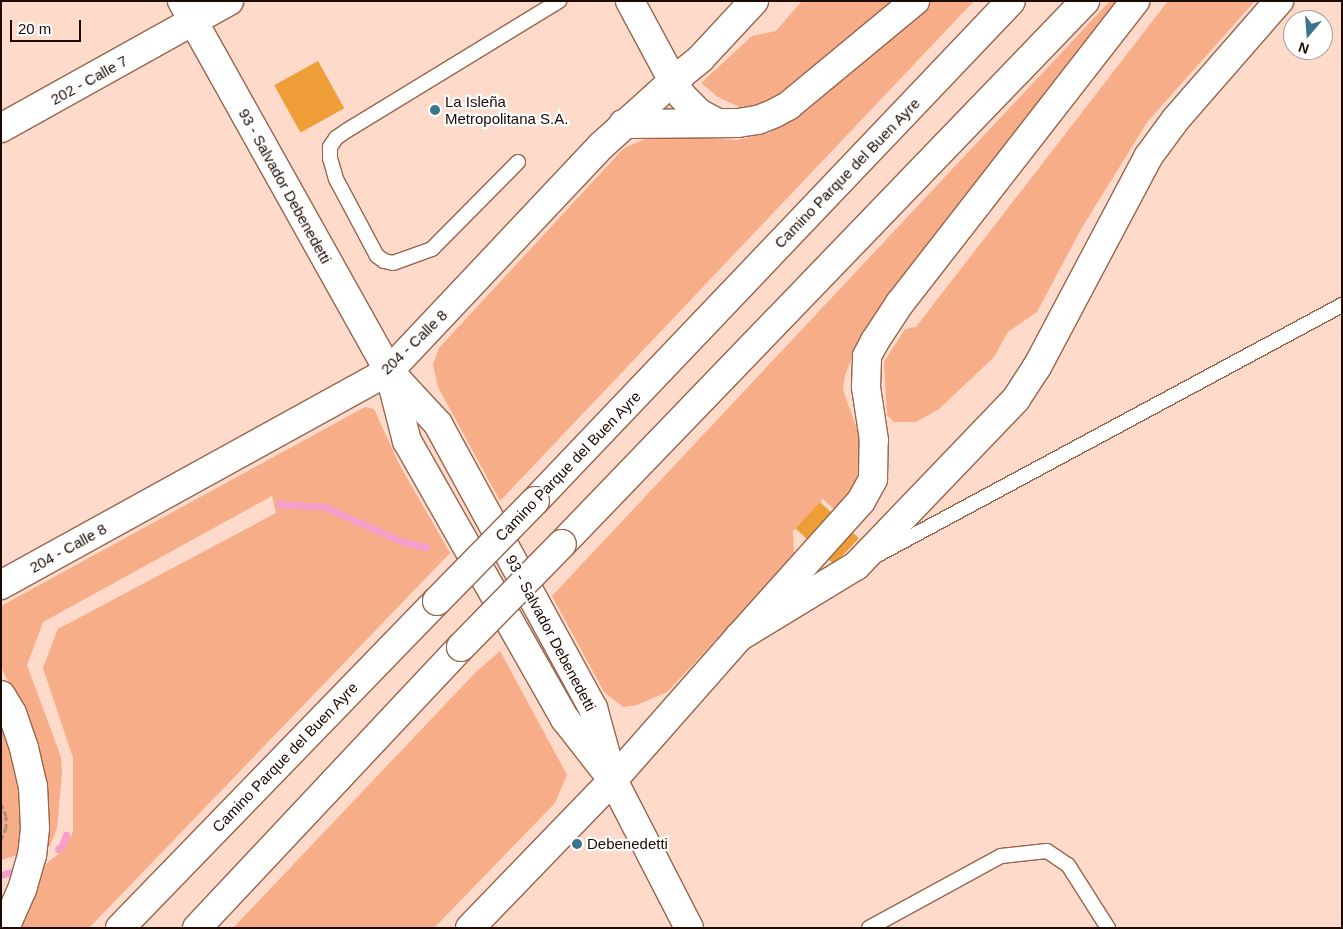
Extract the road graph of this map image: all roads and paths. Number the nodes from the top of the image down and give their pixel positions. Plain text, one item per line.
1 (229, 1) edge
2 (559, 1) edge
3 (630, 1) edge
4 (754, 1) edge
5 (915, 1) edge
6 (1011, 1) edge
7 (1085, 1) edge
8 (1135, 1) edge
9 (1279, 1) edge
10 (188, 12) edge
11 (673, 81) junction
12 (718, 123) junction
13 (623, 124) junction
14 (1, 128) edge
15 (518, 162) dead end
16 (1342, 305) edge
17 (388, 371) junction
18 (856, 566) junction
19 (1, 585) edge
20 (739, 637) junction
21 (1, 695) edge
22 (612, 780) junction
23 (1, 804) edge
24 (1, 839) edge
25 (5, 928) edge
26 (120, 928) edge
27 (197, 928) edge
28 (470, 928) edge
29 (690, 928) edge
30 (869, 928) edge
31 (1108, 928) edge

1 - 10 main road, 202 - Calle 7
2 - 15 lane
3 - 11 main road
4 - 11 main road, 204 - Calle 8
5 - 12 main road
6 - 26 main road, Camino Parque del Buen Ayre, bridge
7 - 27 main road, bridge
8 - 20 main road
9 - 18 main road
10 - 14 main road, 202 - Calle 7
10 - 17 main road, 93 - Salvador Debenedetti
11 - 12 main road
11 - 13 main road, 204 - Calle 8
12 - 13 main road
13 - 17 main road, 204 - Calle 8
16 - 18 lane
17 - 19 main road, 204 - Calle 8
17 - 22 main road, 93 - Salvador Debenedetti
18 - 20 main road
20 - 22 main road
21 - 25 main road
22 - 28 main road
22 - 29 main road, 93 - Salvador Debenedetti
23 - 24 path
30 - 31 lane

